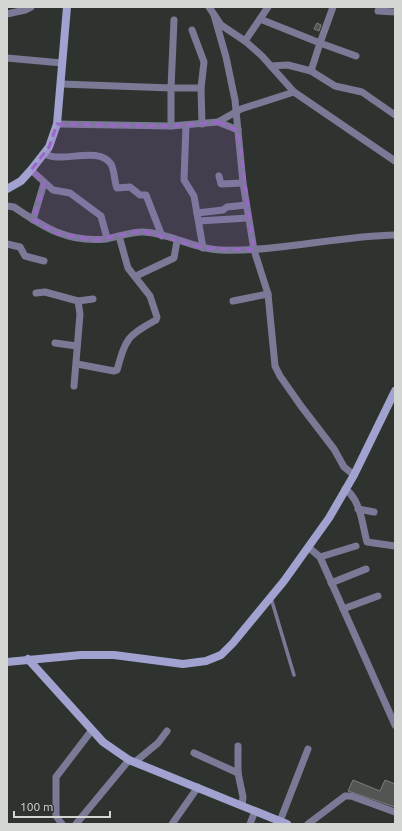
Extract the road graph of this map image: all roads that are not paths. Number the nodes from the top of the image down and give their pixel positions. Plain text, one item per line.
1 (31, 7) edge
2 (67, 7) edge
3 (209, 7) edge
4 (268, 7) edge
5 (334, 7) edge
6 (378, 11) dead end
7 (395, 12) edge
8 (7, 14) edge
9 (214, 15) junction
10 (260, 19) junction
11 (174, 20) dead end
12 (192, 30) dead end
13 (245, 41) junction
14 (320, 43) junction
15 (356, 56) dead end
16 (7, 58) edge
17 (62, 63) junction
18 (271, 66) junction
19 (311, 71) junction
20 (60, 84) junction
21 (171, 88) junction
22 (201, 88) junction
23 (294, 92) junction
24 (236, 112) junction
25 (395, 115) edge
26 (218, 122) junction
27 (56, 124) junction
28 (202, 124) junction
29 (186, 125) junction
30 (171, 126) junction
31 (238, 130) junction
32 (395, 151) edge
33 (45, 154) junction
34 (392, 159) edge
35 (32, 170) junction
36 (219, 176) dead end
37 (44, 182) junction
38 (243, 183) junction
39 (7, 189) edge
40 (246, 204) junction
41 (7, 206) edge
42 (197, 213) junction
43 (248, 218) junction
44 (32, 220) junction
45 (199, 221) junction
46 (395, 235) edge
47 (119, 236) junction
48 (162, 236) junction
49 (108, 238) junction
50 (177, 241) junction
51 (7, 244) edge
52 (202, 248) junction
53 (254, 250) junction
54 (44, 261) dead end
55 (136, 276) junction
56 (36, 293) dead end
57 (268, 294) junction
58 (93, 299) dead end
59 (78, 301) junction
60 (233, 301) dead end
61 (56, 343) dead end
62 (77, 346) junction
63 (77, 364) junction
64 (74, 386) dead end
65 (395, 391) edge
66 (354, 475) junction
67 (345, 489) junction
68 (358, 509) junction
69 (374, 512) dead end
70 (356, 546) dead end
71 (395, 546) edge
72 (308, 547) junction
73 (320, 557) junction
74 (366, 569) dead end
75 (331, 583) junction
76 (378, 596) dead end
77 (271, 598) junction
78 (343, 609) junction
79 (28, 659) junction
80 (7, 662) edge
81 (294, 675) dead end
82 (395, 725) edge
83 (92, 730) junction
84 (167, 731) dead end
85 (238, 746) dead end
86 (308, 749) dead end
87 (194, 754) dead end
88 (132, 761) junction
89 (238, 773) junction
90 (198, 787) junction
91 (242, 805) junction
92 (255, 811) junction
93 (395, 812) edge
94 (284, 823) edge
95 (62, 824) edge
96 (77, 824) edge
97 (172, 824) edge
98 (250, 824) edge
99 (308, 824) edge

1 - 8 street
2 - 17 main road
3 - 9 street
4 - 10 street
5 - 14 street
6 - 7 street
9 - 13 street
9 - 24 street
10 - 13 street
10 - 14 street
11 - 21 street
12 - 22 street
13 - 18 street
14 - 15 street
14 - 19 street
16 - 17 street
17 - 20 main road
18 - 19 street
18 - 23 street
19 - 25 street
20 - 21 street
20 - 27 main road
21 - 22 street
21 - 30 street
22 - 28 street
23 - 24 street
23 - 34 street
24 - 26 street
24 - 31 street
26 - 28 street
26 - 31 street
27 - 30 street
27 - 33 main road
28 - 29 street
29 - 30 street
29 - 42 street
31 - 38 street
32 - 34 street
33 - 35 main road
33 - 48 street
35 - 37 street
35 - 39 main road
36 - 38 street
37 - 44 street
37 - 49 street
38 - 40 street
40 - 42 street
40 - 43 street
41 - 44 street
42 - 45 street
43 - 45 street
43 - 53 street
44 - 49 street
45 - 52 street
46 - 53 street
47 - 48 street
47 - 49 street
47 - 55 street
48 - 50 street
50 - 52 street
50 - 55 street
51 - 54 street
52 - 53 street
53 - 57 street
55 - 63 street
56 - 59 street
57 - 60 street
57 - 66 street
58 - 59 street
59 - 62 street
61 - 62 street
62 - 63 street
63 - 64 street
65 - 66 main road
66 - 67 main road
67 - 68 street
67 - 72 main road
68 - 69 street
68 - 71 street
70 - 73 street
72 - 73 street
72 - 77 main road
73 - 75 street
74 - 75 street
75 - 78 street
76 - 78 street
77 - 79 main road
77 - 81 lane
78 - 82 street
79 - 80 main road
79 - 83 main road
83 - 88 main road
83 - 95 street
84 - 88 street
85 - 89 street
86 - 94 street
87 - 89 street
88 - 90 main road
88 - 96 street
89 - 91 street
90 - 91 main road
90 - 97 street
91 - 92 main road
92 - 94 main road
92 - 98 street
93 - 99 street

